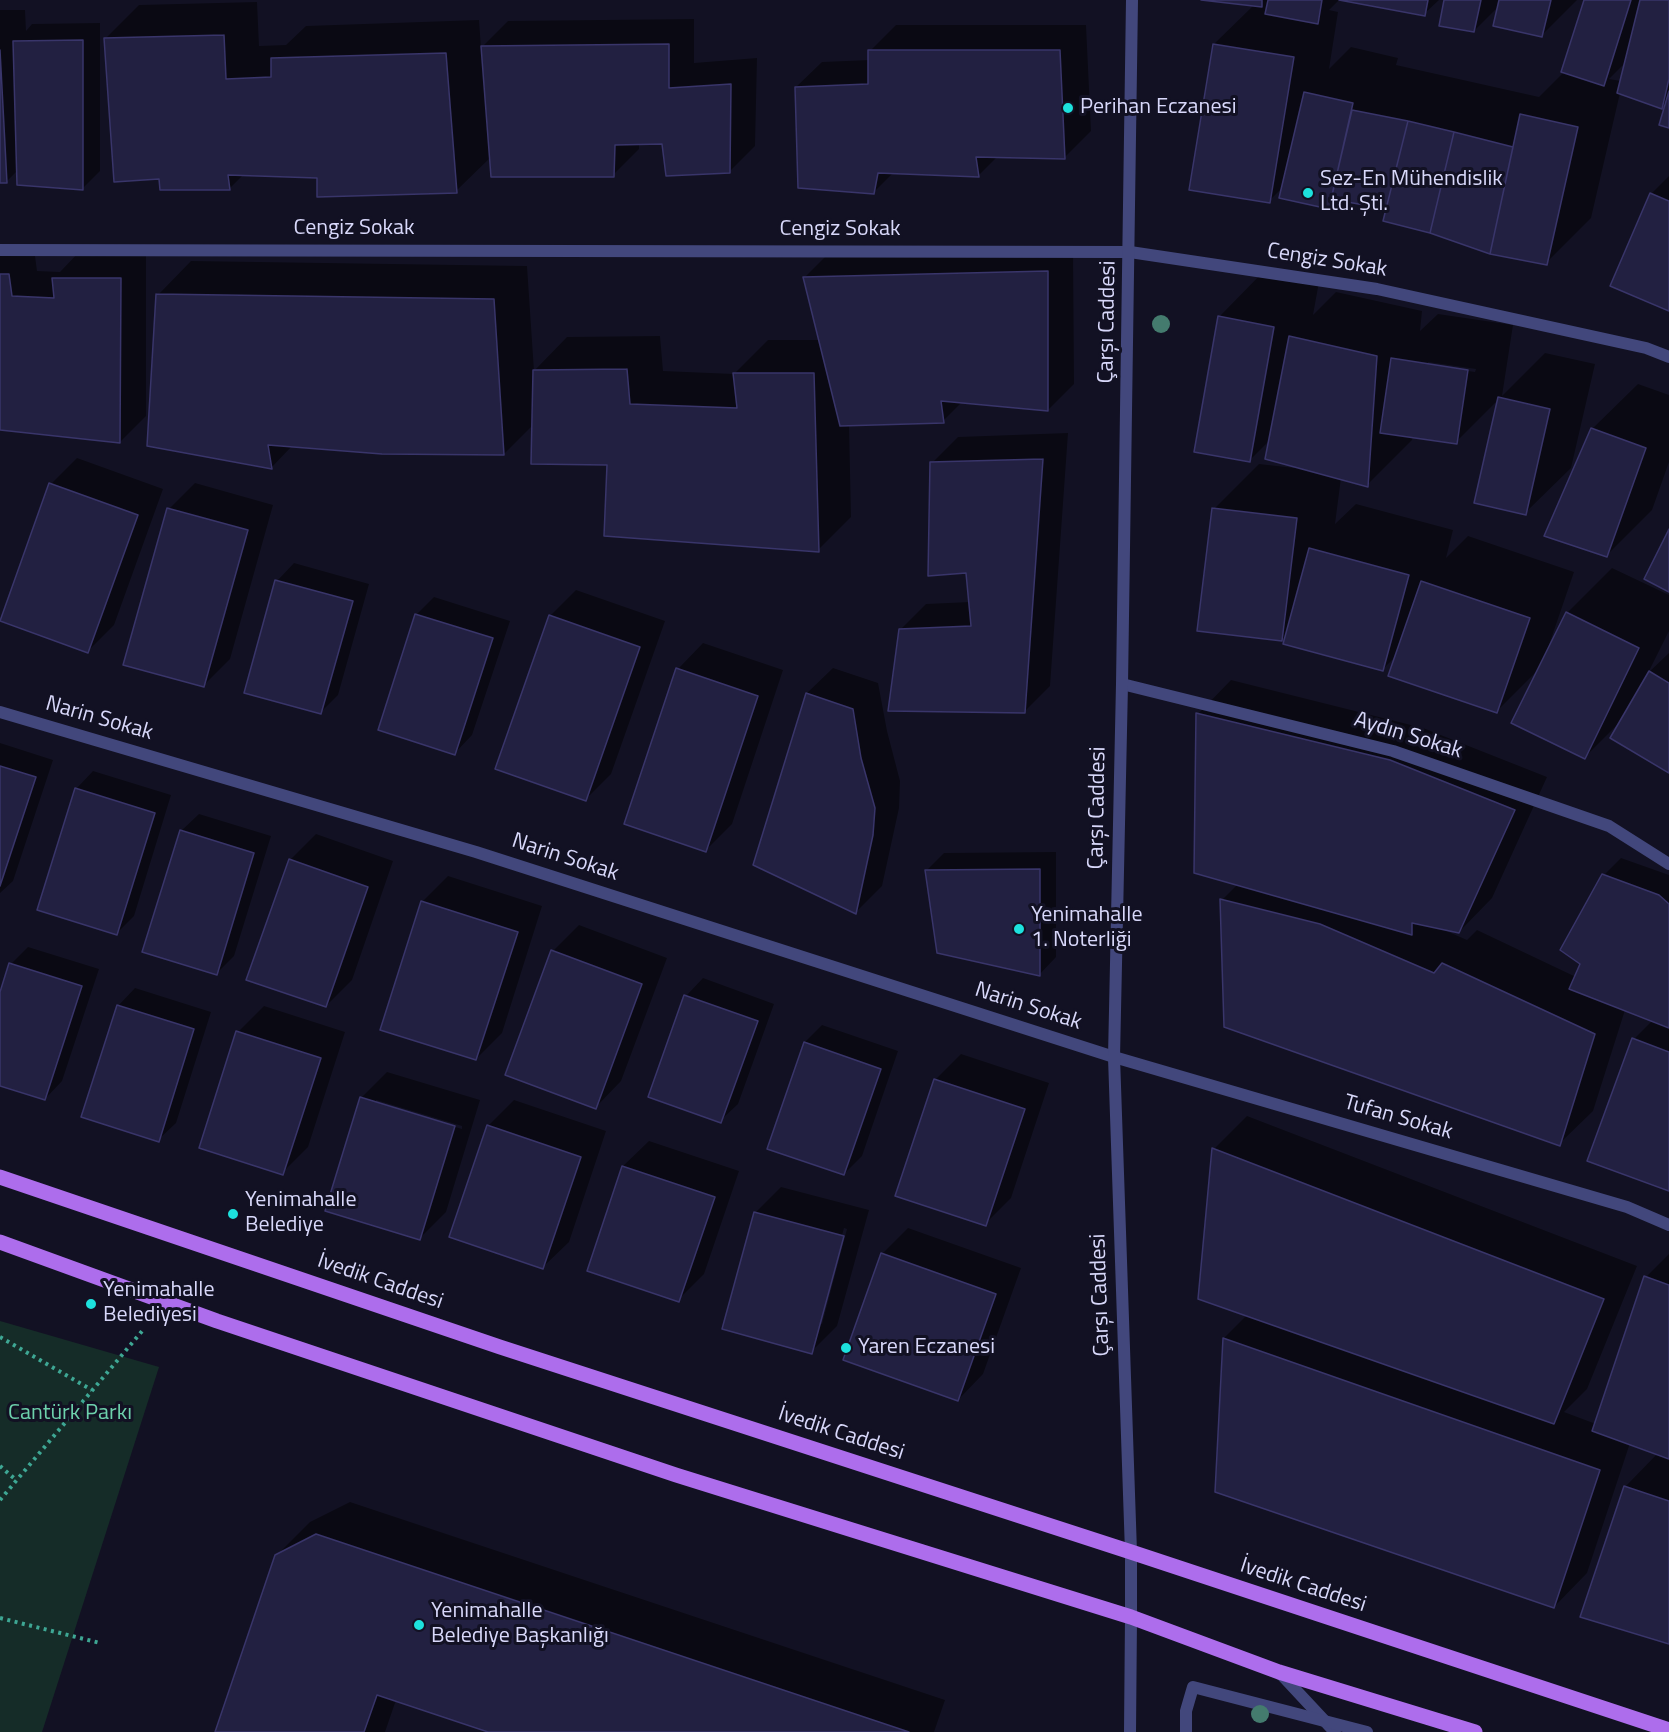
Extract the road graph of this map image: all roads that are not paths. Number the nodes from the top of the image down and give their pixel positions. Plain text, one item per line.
1 (1132, 0) edge
2 (0, 250) edge
3 (1130, 252) junction
4 (1669, 357) edge
5 (1122, 684) junction
6 (0, 712) edge
7 (1669, 864) edge
8 (1114, 1057) junction
9 (0, 1178) edge
10 (1669, 1225) edge
11 (0, 1242) edge
12 (1131, 1552) junction
13 (1131, 1617) junction
14 (1279, 1672) junction
15 (1322, 1720) junction
16 (1669, 1730) edge
17 (1130, 1732) edge
18 (1187, 1732) edge
19 (1335, 1732) edge
20 (1367, 1732) edge
21 (1476, 1732) edge

1 - 3 street, Çarşı Caddesi
2 - 3 street, Cengiz Sokak
3 - 4 street, Cengiz Sokak
3 - 5 street, Çarşı Caddesi
5 - 7 street, Aydın Sokak
5 - 8 street, Çarşı Caddesi
6 - 8 street, Narin Sokak
8 - 10 street, Tufan Sokak
8 - 12 street, Çarşı Caddesi
9 - 12 main road, İvedik Caddesi
11 - 13 main road
12 - 13 street, Çarşı Caddesi
12 - 16 main road, İvedik Caddesi
13 - 14 main road
13 - 17 street, Çarşı Caddesi
14 - 15 street
14 - 21 main road
15 - 18 street
15 - 19 street
15 - 20 street

